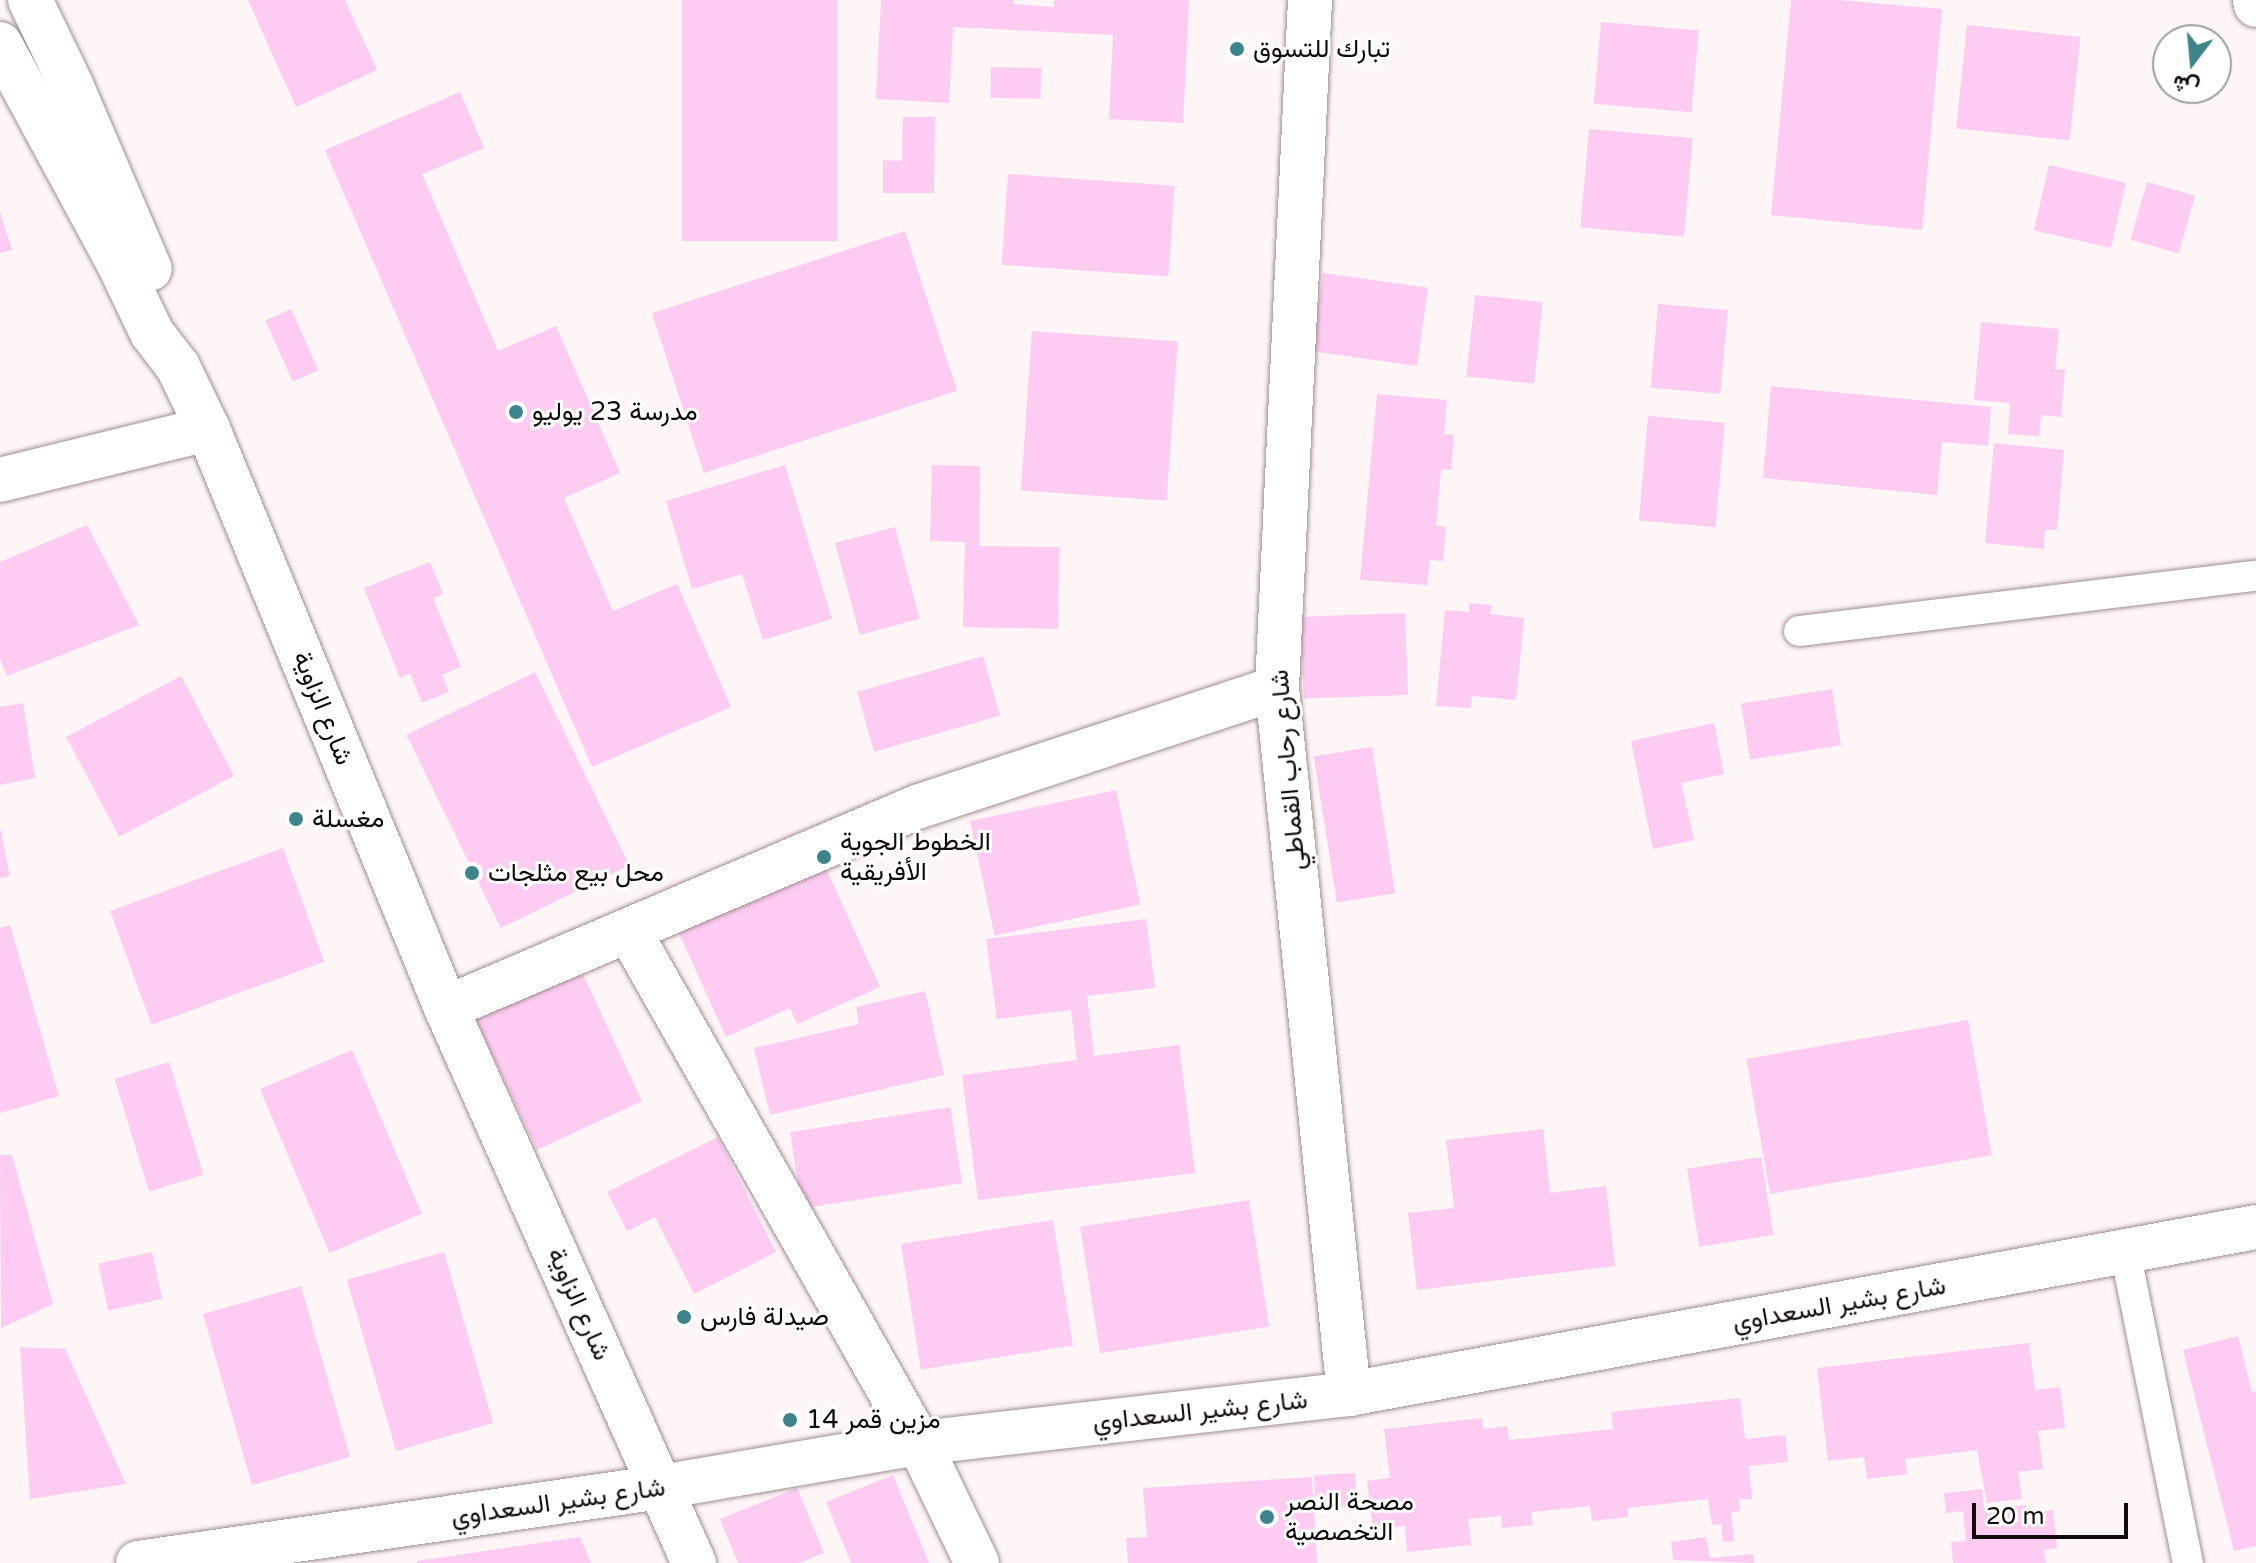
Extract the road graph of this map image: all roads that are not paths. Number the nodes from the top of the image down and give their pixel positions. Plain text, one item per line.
1 (30, 0) edge
2 (1310, 0) edge
3 (0, 44) edge
4 (178, 367) junction
5 (208, 429) junction
6 (0, 480) edge
7 (2256, 576) edge
8 (1799, 631) dead end
9 (1277, 688) junction
10 (629, 931) junction
11 (446, 1008) junction
12 (2256, 1227) edge
13 (2125, 1251) junction
14 (1349, 1394) junction
15 (919, 1443) junction
16 (661, 1487) junction
17 (138, 1563) edge
18 (694, 1563) edge
19 (977, 1563) edge
20 (2188, 1563) edge

1 - 4 street
2 - 9 street, شارع رحاب القماطي
3 - 4 street, شارع الزاوية
4 - 5 street, شارع الزاوية
5 - 6 street
5 - 11 street, شارع الزاوية
7 - 8 lane
9 - 10 street
9 - 14 street, شارع رحاب القماطي
10 - 11 street
10 - 15 street
11 - 16 street, شارع الزاوية
12 - 13 street, شارع بشير السعداوي
13 - 14 street, شارع بشير السعداوي
13 - 20 lane
14 - 15 street, شارع بشير السعداوي
15 - 16 street, شارع بشير السعداوي
15 - 19 street
16 - 17 street, شارع بشير السعداوي
16 - 18 street, شارع الزاوية

